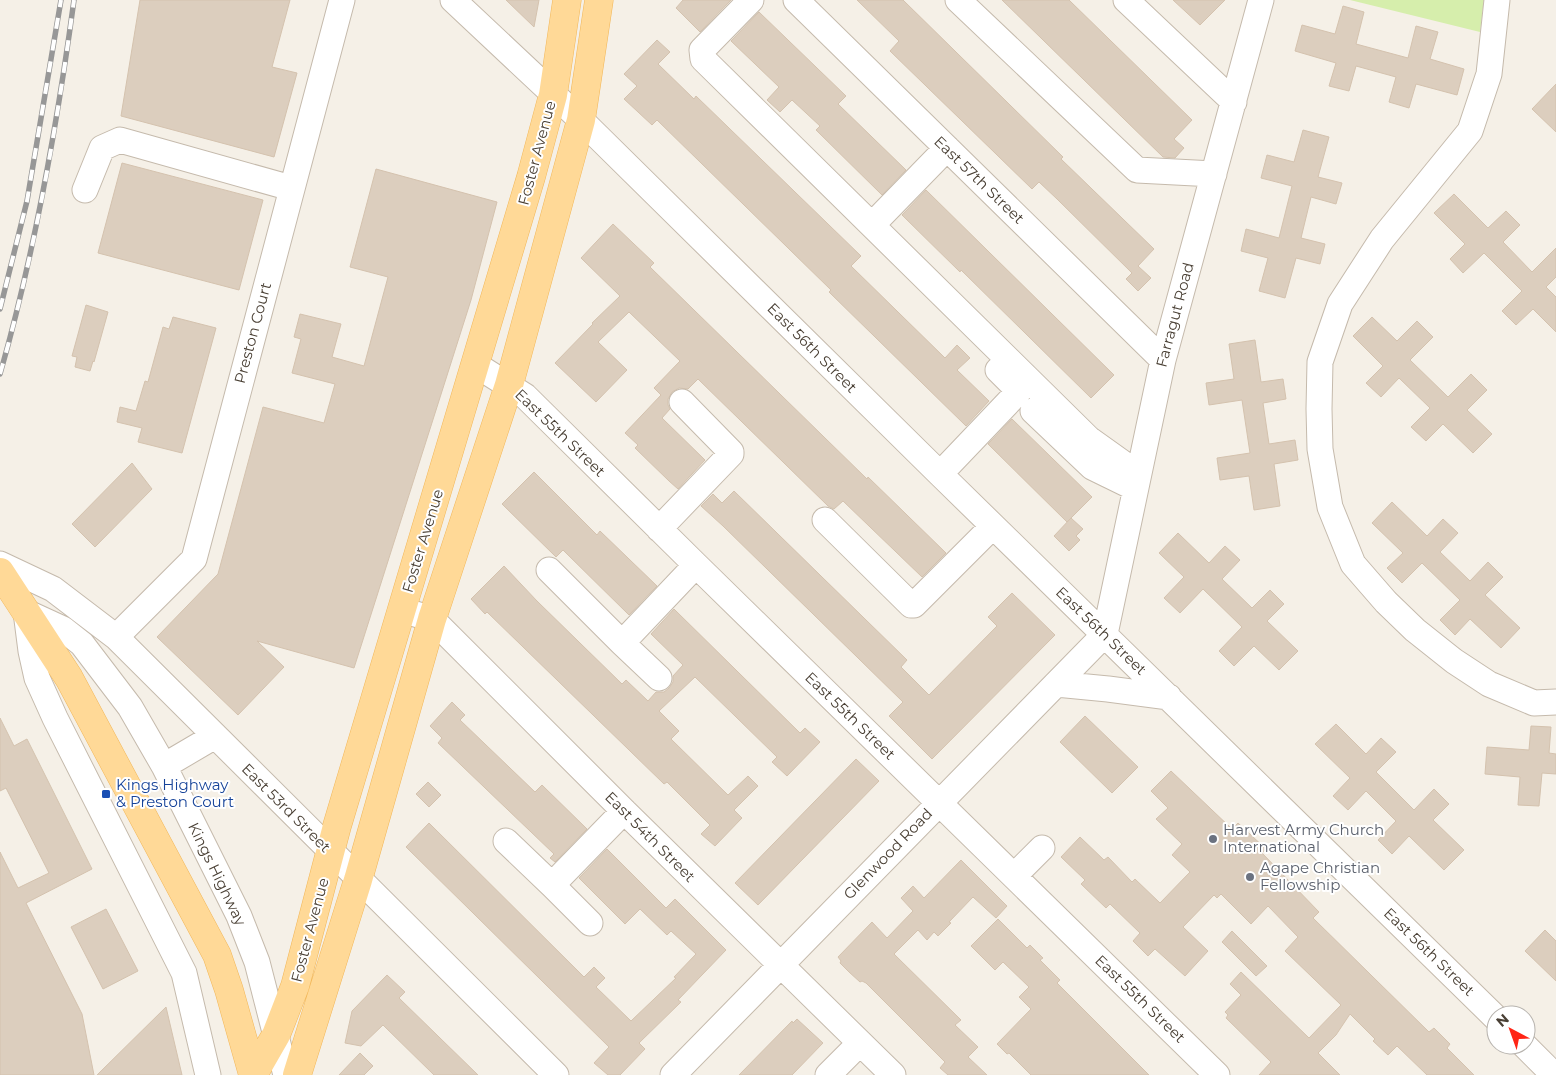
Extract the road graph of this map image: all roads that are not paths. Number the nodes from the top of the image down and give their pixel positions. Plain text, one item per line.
1 (342, 0) edge
2 (453, 0) edge
3 (567, 0) edge
4 (599, 0) edge
5 (750, 0) edge
6 (796, 0) edge
7 (958, 0) edge
8 (1126, 0) edge
9 (1261, 0) edge
10 (1497, 0) edge
11 (553, 95) junction
12 (1234, 102) junction
13 (581, 120) junction
14 (947, 148) junction
15 (1214, 174) junction
16 (291, 188) junction
17 (85, 190) dead end
18 (872, 226) junction
19 (874, 252) dead end
20 (1163, 360) junction
21 (476, 365) junction
22 (508, 385) junction
23 (682, 402) dead end
24 (1033, 411) dead end
25 (940, 474) junction
26 (1136, 481) junction
27 (825, 520) dead end
28 (993, 526) junction
29 (659, 529) junction
30 (0, 564) edge
31 (696, 566) junction
32 (548, 570) dead end
33 (0, 572) edge
34 (402, 610) junction
35 (26, 612) junction
36 (432, 619) junction
37 (1105, 634) junction
38 (116, 637) junction
39 (622, 643) junction
40 (659, 678) dead end
41 (1056, 684) junction
42 (1169, 697) junction
43 (1556, 702) edge
44 (214, 736) junction
45 (164, 766) junction
46 (939, 803) junction
47 (624, 811) junction
48 (506, 841) dead end
49 (1042, 848) dead end
50 (330, 852) junction
51 (1014, 876) junction
52 (358, 880) junction
53 (552, 885) junction
54 (590, 923) dead end
55 (780, 965) junction
56 (1486, 1008) edge
57 (276, 1035) junction
58 (860, 1043) junction
59 (1534, 1055) edge
60 (208, 1075) edge
61 (253, 1075) edge
62 (286, 1075) edge
63 (298, 1075) edge
64 (556, 1075) edge
65 (673, 1075) edge
66 (828, 1075) edge
67 (893, 1075) edge
68 (1218, 1075) edge
69 (1554, 1075) edge

1 - 16 street, Preston Court
2 - 11 street, East 56th Street
3 - 11 main road, Foster Avenue
4 - 13 main road, Foster Avenue
5 - 18 street
6 - 14 street, East 57th Street
7 - 15 street
8 - 12 street
9 - 12 street, Farragut Road
10 - 43 street
11 - 13 street, East 56th Street
11 - 21 main road, Foster Avenue
12 - 15 street, Farragut Road
13 - 22 main road, Foster Avenue
13 - 25 street, East 56th Street
14 - 18 street
14 - 20 street, East 57th Street
15 - 20 street, Farragut Road
16 - 17 street
16 - 38 street, Preston Court
18 - 26 street
19 - 25 street
20 - 26 street, Farragut Road
21 - 22 street, East 55th Street
21 - 34 main road, Foster Avenue
22 - 29 street, East 55th Street
22 - 36 main road, Foster Avenue
23 - 29 street
24 - 26 street
25 - 28 street, East 56th Street
26 - 37 street, Farragut Road
27 - 28 street
28 - 37 street, East 56th Street
29 - 31 street, East 55th Street
30 - 38 street, East 53rd Street
31 - 39 street
31 - 46 street, East 55th Street
32 - 39 street
33 - 35 main road
34 - 36 street, East 54th Street
34 - 50 main road, Foster Avenue
35 - 45 street, Kings Highway
35 - 60 street
35 - 61 main road
36 - 47 street, East 54th Street
36 - 52 main road, Foster Avenue
37 - 41 street, Glenwood Road
37 - 42 street, East 56th Street
38 - 44 street, East 53rd Street
39 - 40 street
41 - 42 street, East 56th Street
41 - 46 street, Glenwood Road
42 - 56 street, East 56th Street
44 - 45 street
44 - 50 street, East 53rd Street
45 - 57 street, Kings Highway
46 - 51 street, East 55th Street
46 - 55 street, Glenwood Road
47 - 53 street
47 - 55 street, East 54th Street
48 - 53 street
49 - 51 street
50 - 52 street, East 53rd Street
50 - 57 main road, Foster Avenue
51 - 68 street, East 55th Street
52 - 63 main road, Foster Avenue
52 - 64 street, East 53rd Street
53 - 54 street
55 - 58 street, East 54th Street
55 - 65 street, Glenwood Road
57 - 61 main road, Foster Avenue
57 - 62 street, Kings Highway
58 - 66 street
58 - 67 street, East 54th Street
59 - 69 street

